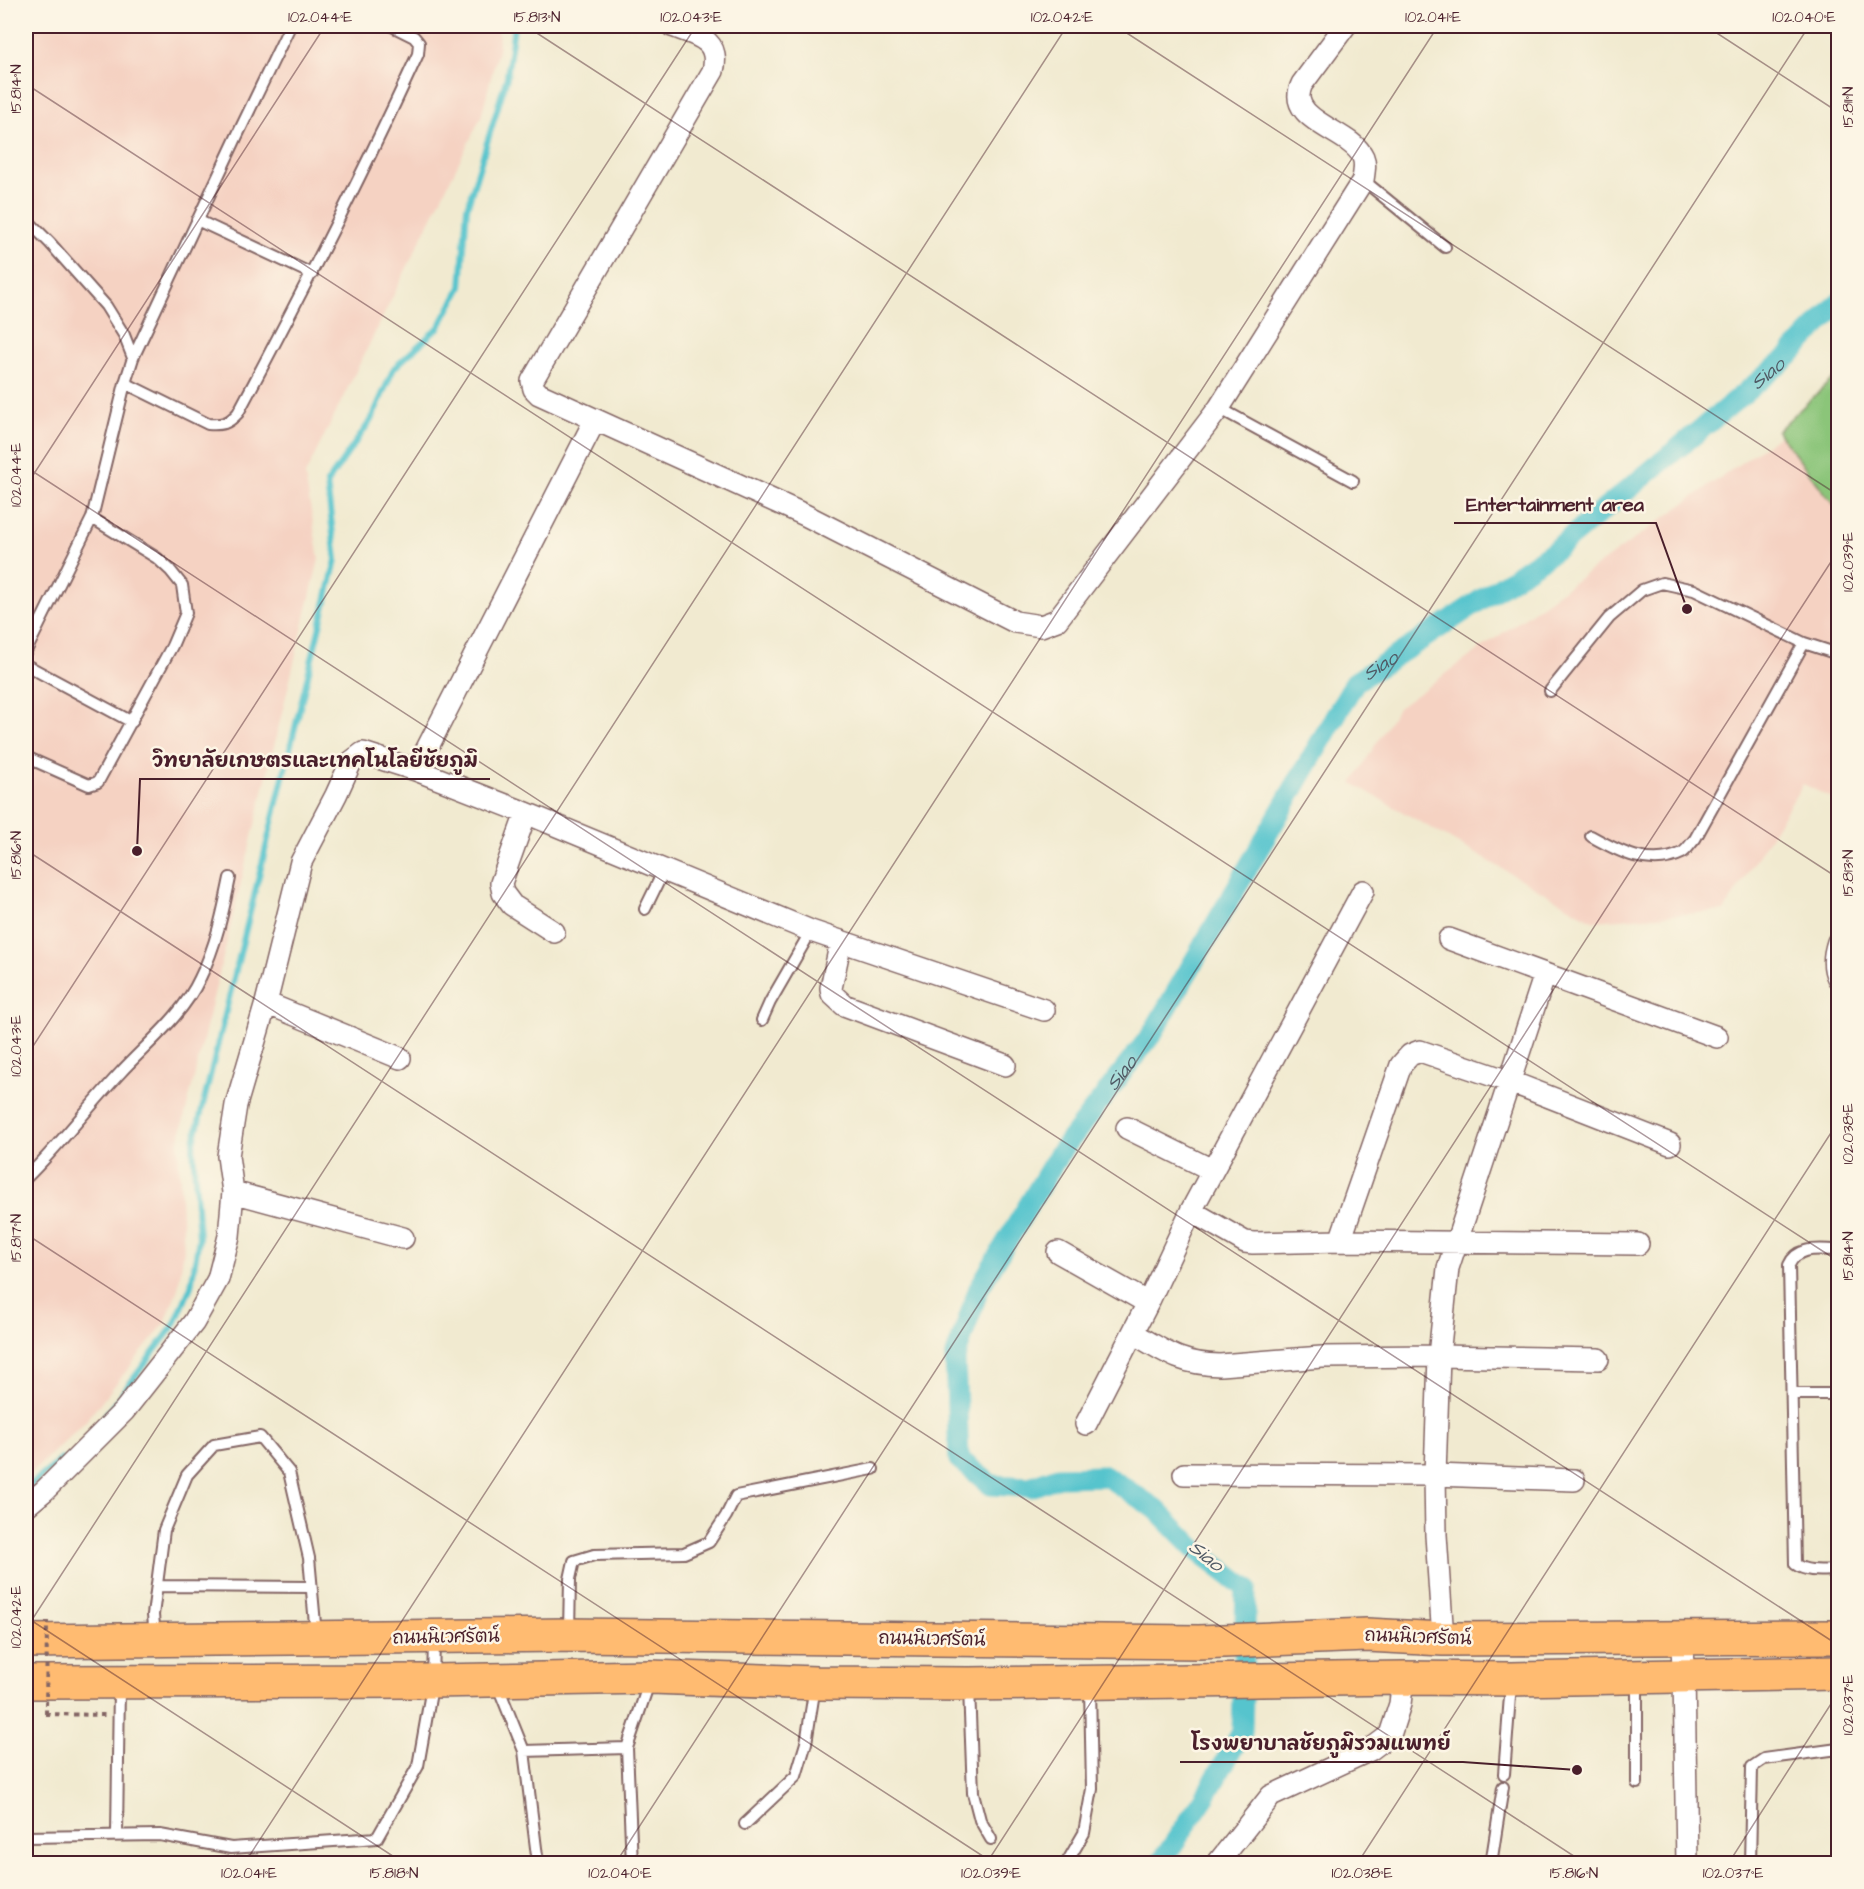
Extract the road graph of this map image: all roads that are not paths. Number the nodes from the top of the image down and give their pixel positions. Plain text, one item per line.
1 (290, 26) edge
2 (392, 26) edge
3 (672, 26) edge
4 (1345, 26) edge
5 (1363, 180) junction
6 (26, 219) edge
7 (197, 220) junction
8 (1445, 247) dead end
9 (312, 274) junction
10 (133, 358) junction
11 (125, 382) junction
12 (1219, 408) junction
13 (595, 420) junction
14 (1353, 481) dead end
15 (92, 518) junction
16 (1804, 643) junction
17 (26, 651) edge
18 (1839, 654) edge
19 (26, 665) edge
20 (1550, 691) dead end
21 (132, 722) junction
22 (26, 757) edge
23 (416, 770) junction
24 (526, 813) junction
25 (1591, 836) dead end
26 (664, 870) junction
27 (230, 878) dead end
28 (1362, 891) dead end
29 (645, 909) dead end
30 (812, 931) junction
31 (554, 932) dead end
32 (1449, 939) dead end
33 (842, 941) junction
34 (1839, 942) edge
35 (1545, 974) junction
36 (1839, 978) edge
37 (266, 1003) junction
38 (1044, 1010) dead end
39 (762, 1020) dead end
40 (1717, 1037) dead end
41 (400, 1058) dead end
42 (1005, 1065) dead end
43 (1511, 1082) junction
44 (1127, 1128) dead end
45 (1670, 1144) dead end
46 (1212, 1170) junction
47 (26, 1178) edge
48 (233, 1192) junction
49 (1191, 1210) junction
50 (403, 1238) dead end
51 (1340, 1241) junction
52 (1455, 1242) junction
53 (1638, 1244) dead end
54 (1839, 1250) edge
55 (1058, 1252) dead end
56 (1148, 1303) junction
57 (1132, 1333) junction
58 (1439, 1356) junction
59 (1598, 1359) dead end
60 (1792, 1394) junction
61 (1839, 1394) edge
62 (1086, 1424) dead end
63 (873, 1469) dead end
64 (1184, 1474) dead end
65 (1435, 1475) junction
66 (1574, 1480) dead end
67 (26, 1506) edge
68 (1839, 1570) edge
69 (157, 1586) junction
70 (311, 1587) junction
71 (36, 1631) edge
72 (568, 1635) junction
73 (434, 1637) junction
74 (1839, 1637) edge
75 (316, 1638) junction
76 (1443, 1639) junction
77 (1682, 1639) junction
78 (155, 1640) junction
79 (1838, 1673) edge
80 (1684, 1675) junction
81 (651, 1677) junction
82 (1637, 1677) junction
83 (1403, 1678) junction
84 (495, 1679) junction
85 (1512, 1679) junction
86 (433, 1681) junction
87 (1838, 1681) edge
88 (26, 1682) edge
89 (119, 1682) junction
90 (816, 1683) junction
91 (1090, 1683) junction
92 (969, 1684) junction
93 (627, 1748) junction
94 (1839, 1749) edge
95 (524, 1751) junction
96 (1504, 1774) dead end
97 (1636, 1783) dead end
98 (1503, 1787) dead end
99 (745, 1824) dead end
100 (117, 1835) junction
101 (26, 1837) edge
102 (991, 1839) dead end
103 (538, 1863) edge
104 (632, 1863) edge
105 (1066, 1863) edge
106 (1217, 1863) edge
107 (1491, 1863) edge
108 (1687, 1863) edge
109 (1750, 1863) edge

1 - 7 lane
2 - 9 lane
3 - 13 street
4 - 5 street
5 - 8 lane
5 - 12 street
6 - 10 lane
7 - 9 lane
7 - 10 lane
9 - 11 lane
10 - 11 lane
11 - 15 lane
12 - 13 street
12 - 14 lane
13 - 23 street
15 - 17 lane
15 - 21 lane
16 - 18 lane
16 - 20 lane
16 - 25 lane
19 - 21 lane
21 - 22 lane
23 - 24 street
23 - 37 street
24 - 26 street
24 - 31 street
26 - 29 lane
26 - 30 street
27 - 47 lane
28 - 46 street
30 - 33 street
30 - 39 lane
32 - 35 street
33 - 38 street
33 - 42 street
34 - 36 street
35 - 40 street
35 - 43 street
37 - 41 street
37 - 48 street
43 - 45 street
43 - 51 street
43 - 52 street
44 - 46 street
46 - 49 street
48 - 50 street
48 - 67 street
49 - 51 street
49 - 56 street
51 - 52 street
52 - 53 street
52 - 58 street
54 - 60 lane
55 - 56 street
56 - 57 street
57 - 58 street
57 - 62 street
58 - 59 street
58 - 65 street
60 - 61 lane
60 - 68 lane
63 - 72 lane
64 - 65 street
65 - 66 street
65 - 76 street
69 - 70 lane
69 - 70 lane
69 - 78 lane
70 - 75 lane
71 - 78 main road, ถนนนิเวศรัตน์
72 - 73 main road, ถนนนิเวศรัตน์
72 - 76 main road, ถนนนิเวศรัตน์
73 - 75 main road, ถนนนิเวศรัตน์
73 - 86 lane
74 - 77 main road, ถนนนิเวศรัตน์
75 - 78 main road, ถนนนิเวศรัตน์
76 - 77 main road, ถนนนิเวศรัตน์
77 - 80 street
79 - 80 main road
79 - 87 lane
80 - 82 main road
80 - 108 street
81 - 84 main road
81 - 90 main road
81 - 93 lane
82 - 85 main road
82 - 97 lane
83 - 85 main road
83 - 91 main road
83 - 106 street
84 - 86 main road
84 - 95 lane
85 - 96 lane
86 - 89 main road
86 - 100 lane
88 - 89 main road
89 - 100 lane
90 - 92 main road
90 - 99 lane
91 - 92 main road
91 - 105 lane
92 - 102 lane
93 - 95 lane
93 - 104 lane
94 - 109 lane
95 - 103 lane
98 - 107 lane
100 - 101 lane

